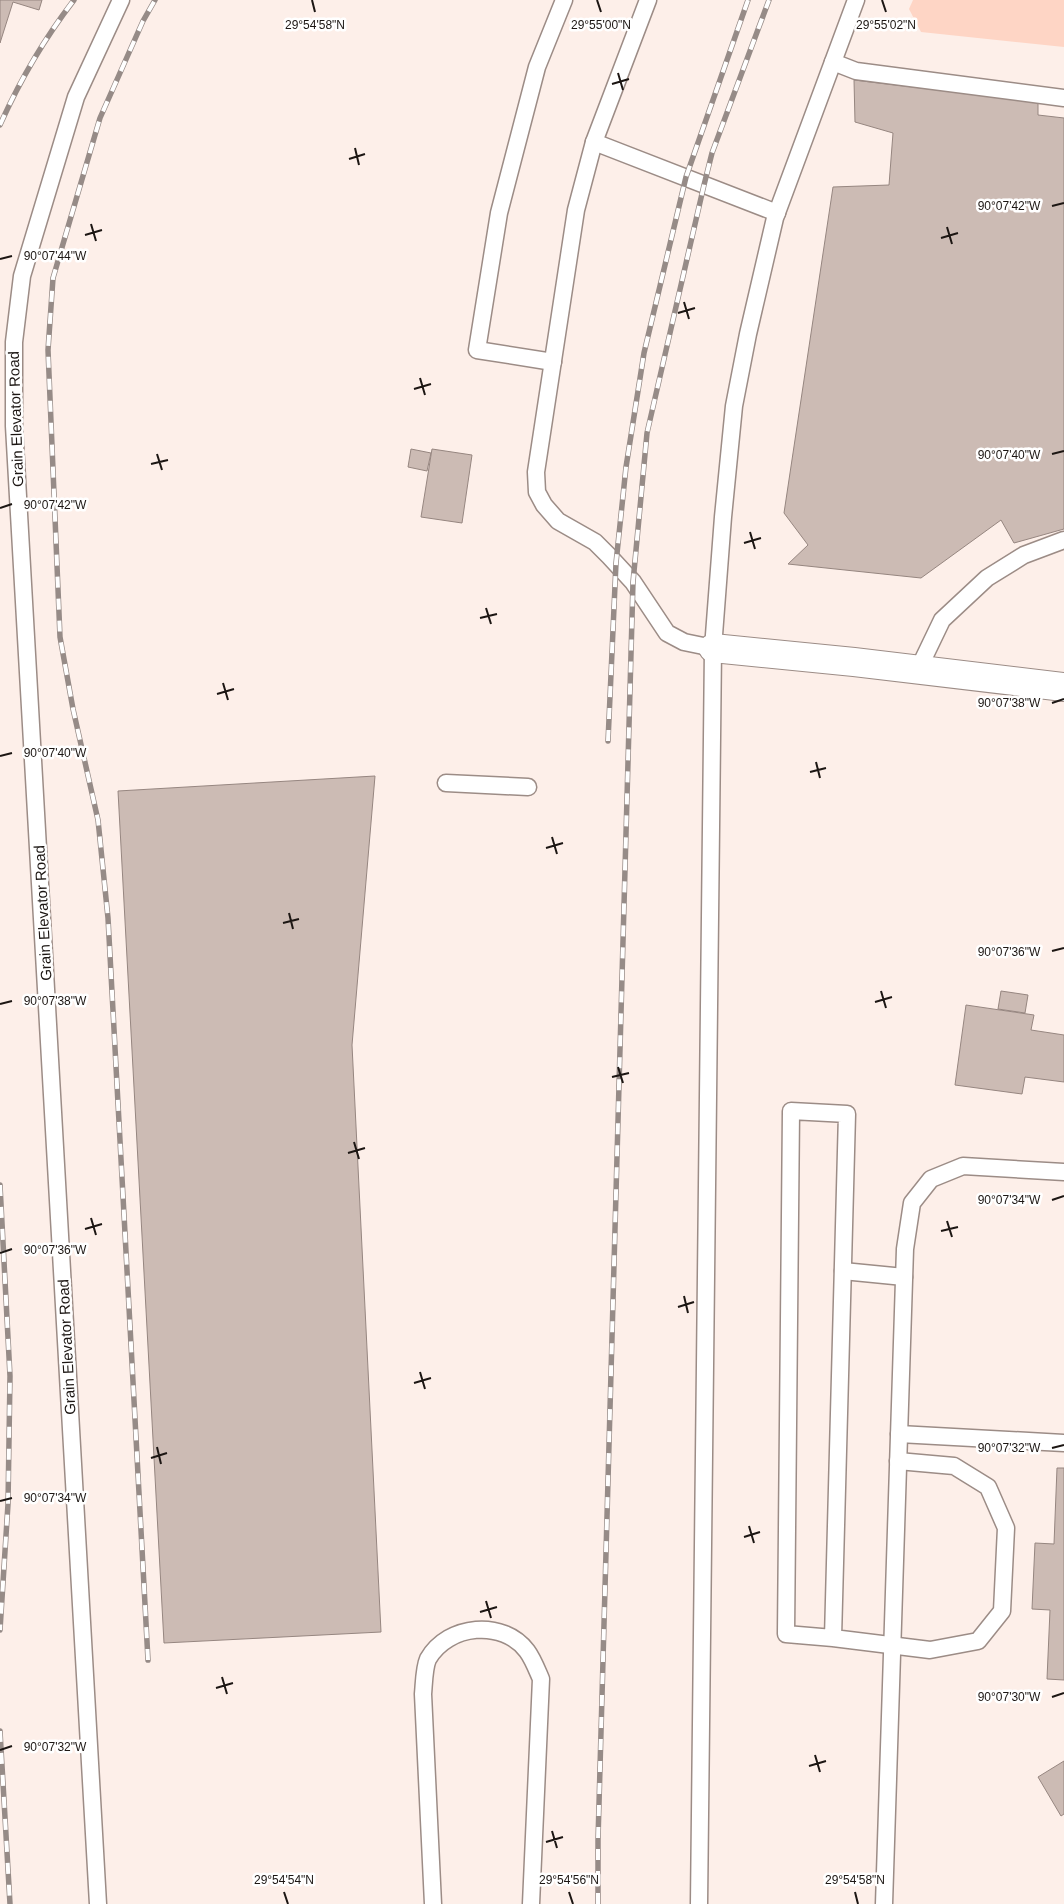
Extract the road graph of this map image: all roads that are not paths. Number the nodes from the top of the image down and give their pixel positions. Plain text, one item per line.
1 (121, 0) edge
2 (564, 0) edge
3 (648, 0) edge
4 (856, 0) edge
5 (833, 62) junction
6 (1064, 98) edge
7 (594, 142) junction
8 (778, 213) junction
9 (553, 362) junction
10 (1064, 540) edge
11 (713, 648) junction
12 (918, 670) junction
13 (1064, 687) edge
14 (446, 783) dead end
15 (528, 787) dead end
16 (1064, 1172) edge
17 (843, 1271) junction
18 (904, 1278) junction
19 (899, 1434) junction
20 (1064, 1443) edge
21 (898, 1461) junction
22 (834, 1638) junction
23 (894, 1648) junction
24 (98, 1904) edge
25 (433, 1904) edge
26 (531, 1904) edge
27 (699, 1904) edge
28 (884, 1904) edge

1 - 24 lane, Grain Elevator Road
2 - 9 lane
3 - 7 lane
4 - 5 lane
5 - 6 lane
5 - 8 lane
7 - 8 lane
7 - 9 lane
8 - 11 lane
9 - 11 lane
10 - 12 lane
11 - 12 street
11 - 27 lane
12 - 13 street
14 - 15 lane
16 - 18 lane
17 - 18 lane
17 - 22 lane
17 - 22 lane
18 - 19 lane
19 - 20 lane
19 - 21 lane
21 - 23 lane
21 - 23 lane
22 - 23 lane
23 - 28 lane
25 - 26 lane

